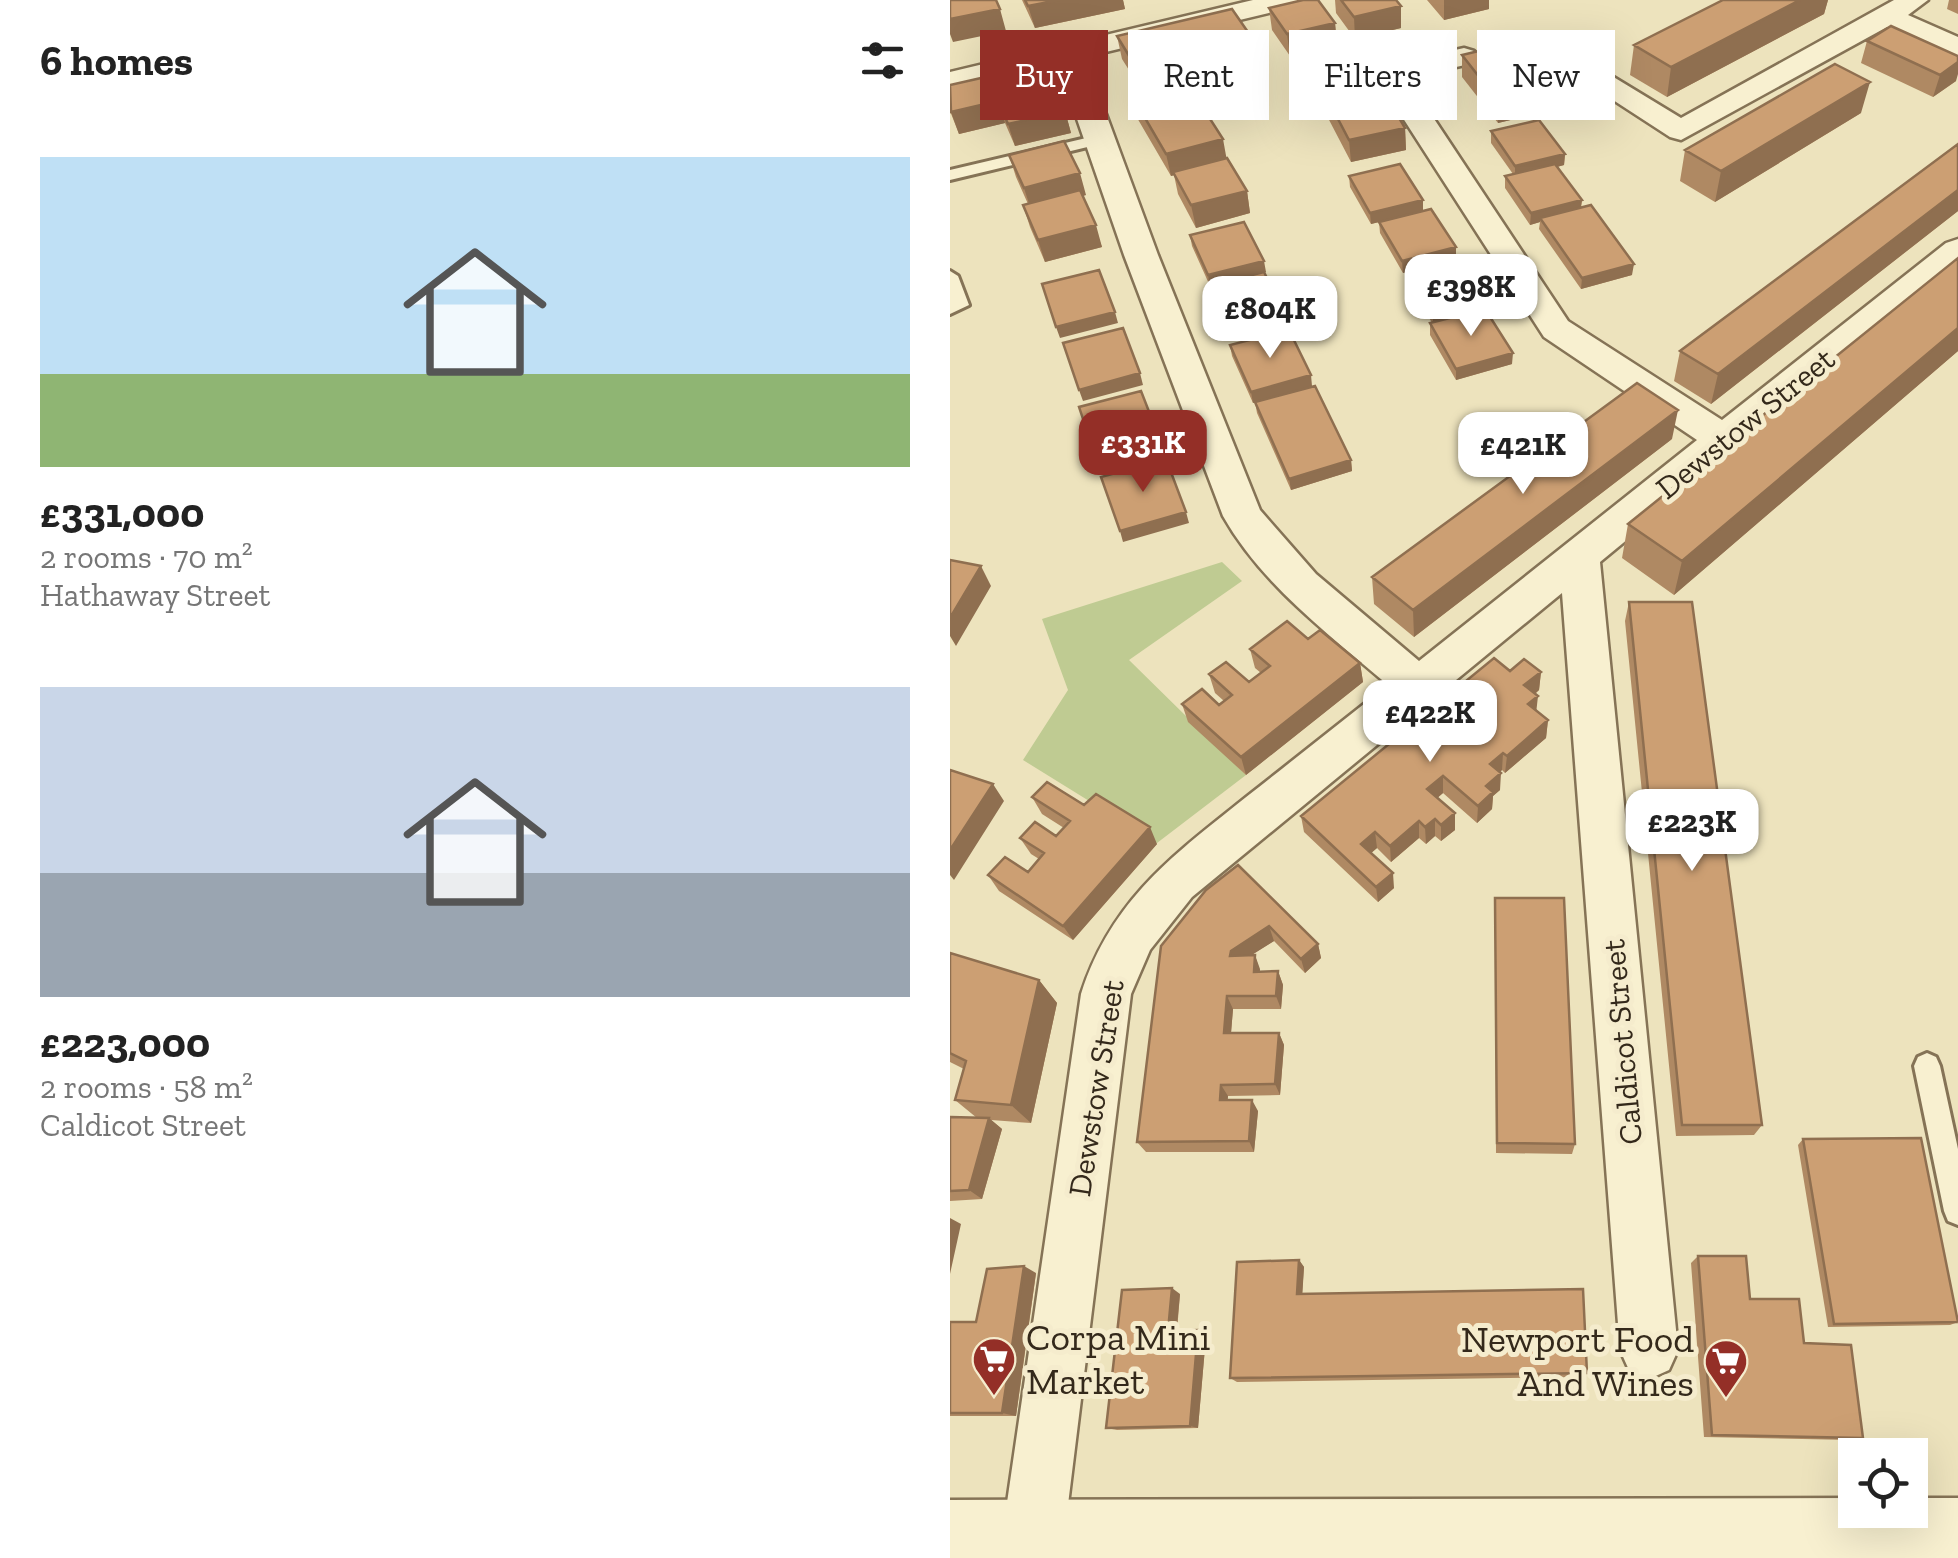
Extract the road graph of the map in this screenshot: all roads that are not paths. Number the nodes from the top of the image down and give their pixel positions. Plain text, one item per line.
1 (1162, 0) edge
2 (1288, 0) edge
3 (1914, 0) edge
4 (1889, 17) junction
5 (1178, 26) junction
6 (1108, 44) edge
7 (1958, 47) edge
8 (1464, 57) edge
9 (1457, 58) edge
10 (980, 74) edge
11 (950, 81) edge
12 (1615, 91) edge
13 (1092, 120) edge
14 (1420, 120) edge
15 (1680, 131) junction
16 (1099, 140) junction
17 (1652, 146) dead end
18 (950, 174) edge
19 (1958, 250) edge
20 (950, 276) edge
21 (950, 308) edge
22 (1726, 440) junction
23 (1579, 555) junction
24 (1418, 684) junction
25 (1927, 1066) dead end
26 (1958, 1211) edge
27 (1649, 1350) dead end
28 (1958, 1536) edge
29 (1034, 1537) junction
30 (950, 1538) edge

1 - 5 street
2 - 5 street
3 - 4 street
4 - 7 street
4 - 15 street
5 - 6 street
8 - 9 street
10 - 11 street
12 - 15 street
13 - 16 street
14 - 22 street
15 - 17 street
16 - 18 lane
16 - 24 street
19 - 22 street, Dewstow Street
20 - 21 lane
22 - 23 street, Dewstow Street
23 - 24 street, Dewstow Street
23 - 27 street, Caldicot Street
24 - 29 street, Dewstow Street
25 - 26 lane
28 - 29 street
29 - 30 street

